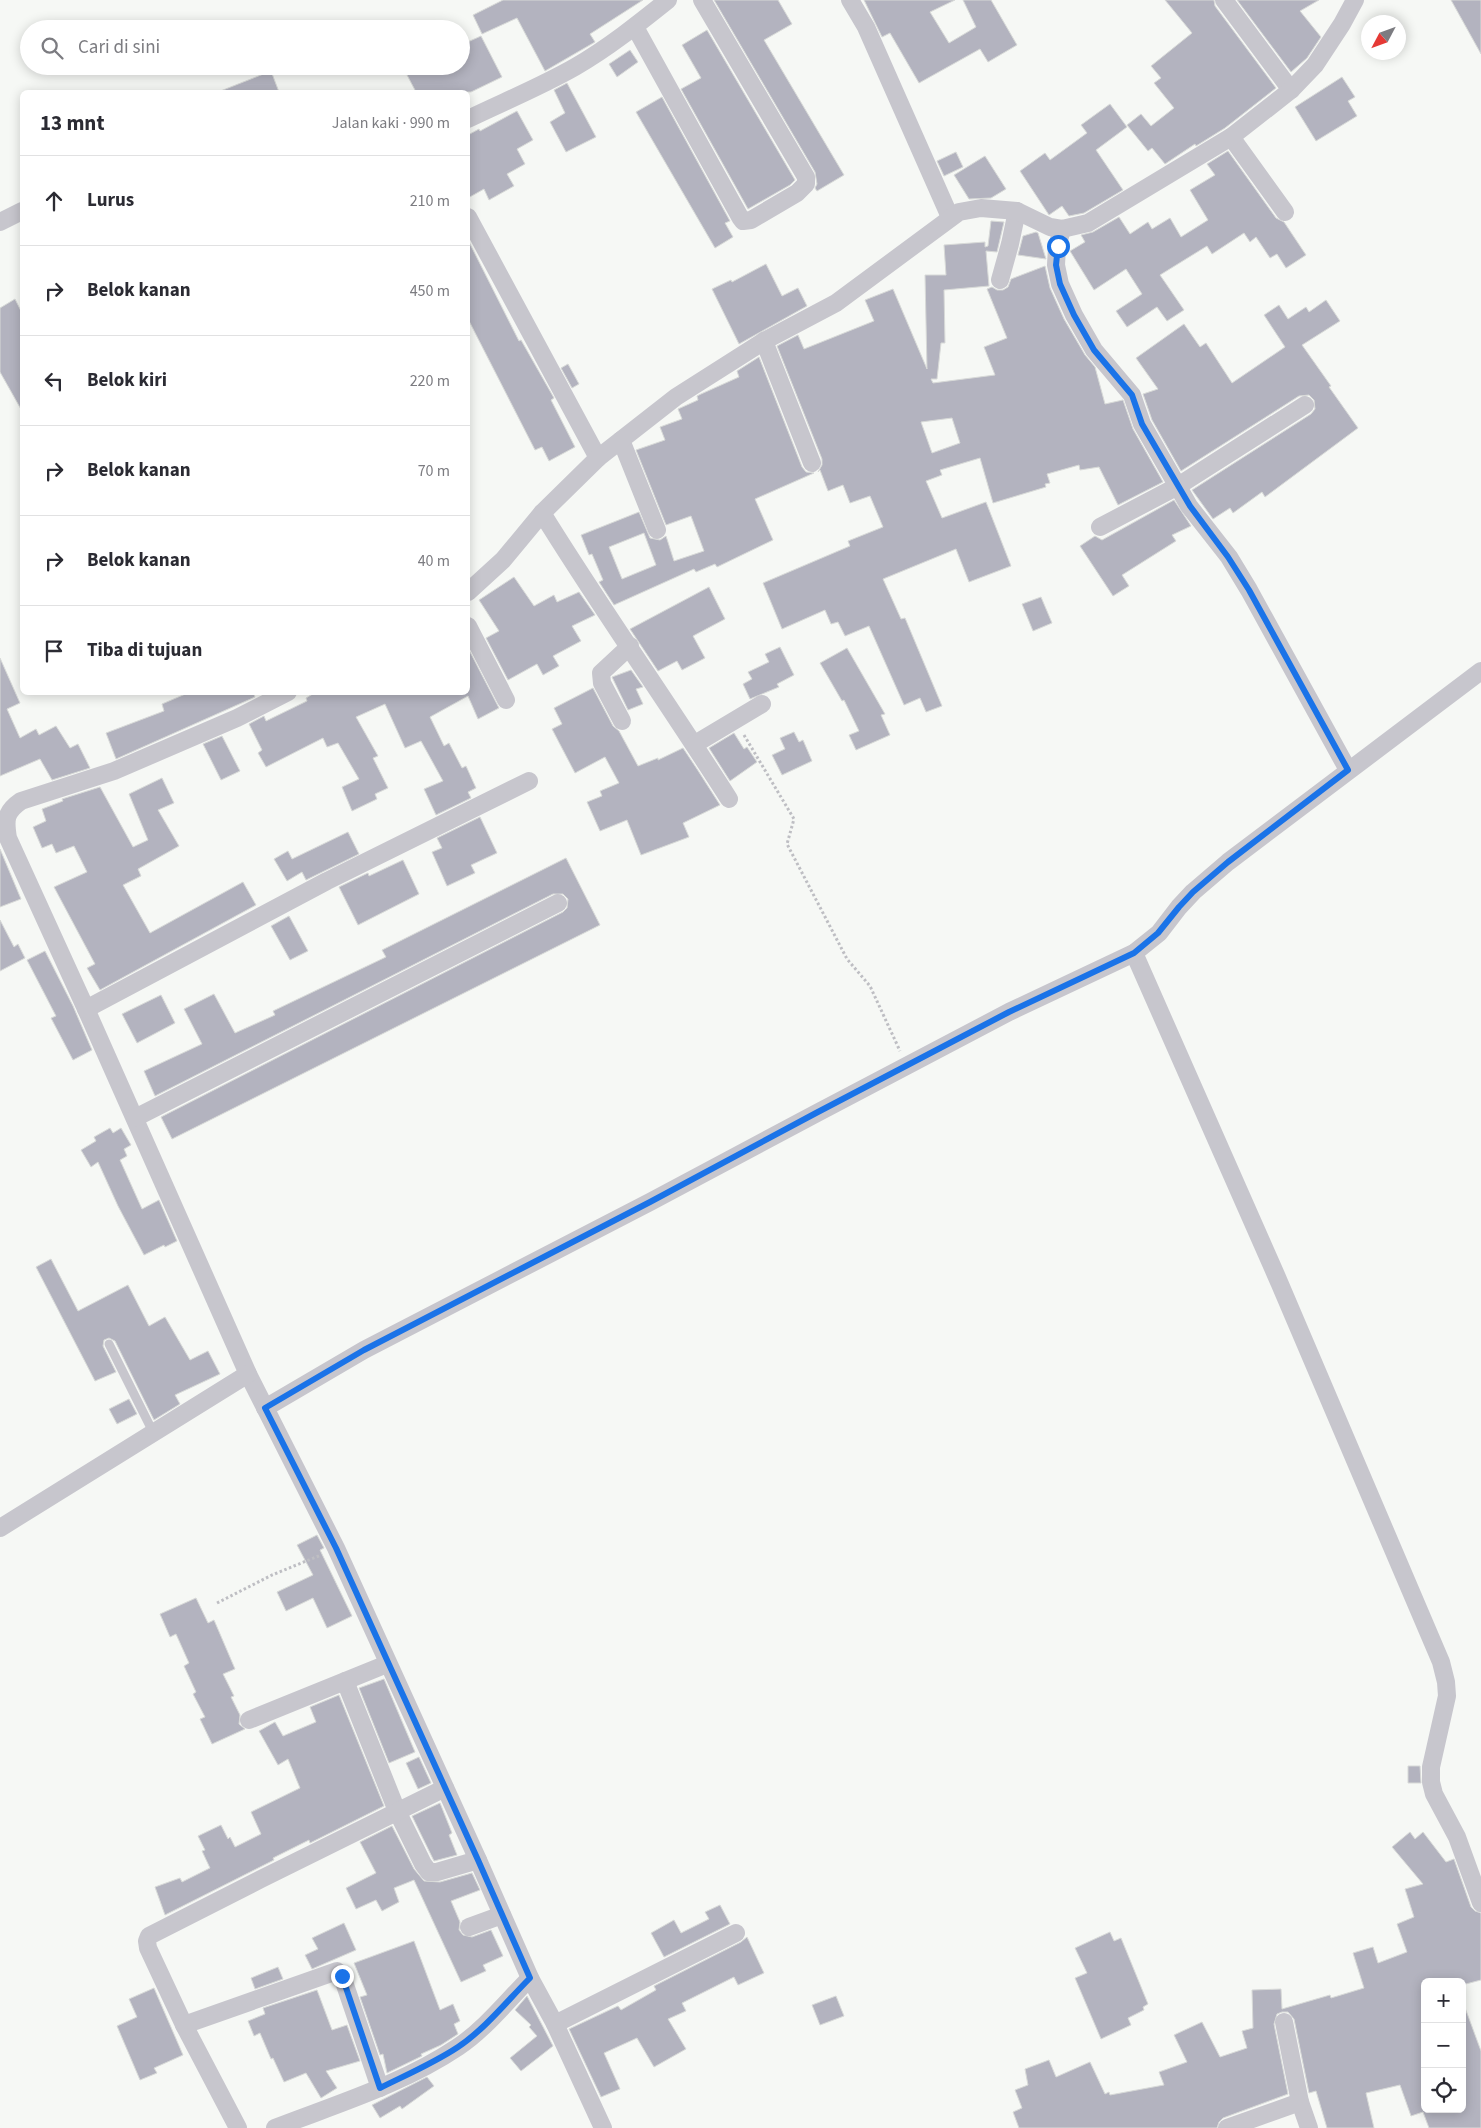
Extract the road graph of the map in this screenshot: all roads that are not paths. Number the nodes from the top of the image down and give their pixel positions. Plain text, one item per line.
1 (668, 0) edge
2 (702, 0) edge
3 (850, 0) edge
4 (1224, 0) edge
5 (1355, 0) edge
6 (634, 27) junction
7 (1292, 90) junction
8 (470, 118) edge
9 (1232, 137) junction
10 (1017, 210) junction
11 (20, 212) edge
12 (1285, 212) dead end
13 (950, 218) junction
14 (470, 221) edge
15 (0, 222) edge
16 (1062, 229) junction
17 (1000, 280) dead end
18 (764, 341) junction
19 (1304, 405) dead end
20 (622, 440) junction
21 (598, 458) junction
22 (812, 463) dead end
23 (1178, 486) junction
24 (542, 513) junction
25 (1100, 527) dead end
26 (657, 530) dead end
27 (470, 590) edge
28 (470, 630) edge
29 (630, 646) junction
30 (1481, 671) edge
31 (270, 696) edge
32 (506, 700) dead end
33 (762, 704) dead end
34 (622, 721) dead end
35 (695, 744) junction
36 (1348, 770) junction
37 (529, 782) dead end
38 (729, 799) dead end
39 (3, 819) edge
40 (558, 903) dead end
41 (1134, 953) junction
42 (86, 1009) junction
43 (135, 1118) junction
44 (109, 1344) dead end
45 (248, 1374) junction
46 (265, 1408) junction
47 (153, 1432) junction
48 (0, 1528) edge
49 (387, 1664) junction
50 (345, 1681) junction
51 (249, 1720) dead end
52 (445, 1788) junction
53 (398, 1812) junction
54 (478, 1860) junction
55 (1481, 1903) edge
56 (502, 1915) junction
57 (469, 1927) dead end
58 (736, 1933) dead end
59 (537, 1991) junction
60 (1284, 2022) dead end
61 (555, 2024) junction
62 (184, 2025) junction
63 (380, 2088) junction
64 (1300, 2102) junction
65 (238, 2128) edge
66 (275, 2128) edge
67 (603, 2128) edge
68 (1227, 2128) edge
69 (1308, 2128) edge

1 - 6 street
2 - 6 street
3 - 13 street
4 - 7 street
5 - 7 street
6 - 8 street
7 - 9 street
9 - 12 street
9 - 16 street
10 - 13 street
10 - 16 street
10 - 17 street
11 - 15 street
13 - 18 street
14 - 21 street
16 - 23 street
18 - 20 street
18 - 22 street
19 - 23 street
20 - 21 street
20 - 26 street
21 - 24 street
23 - 25 street
23 - 36 street
24 - 27 street
24 - 29 street
28 - 32 street
29 - 34 street
29 - 35 street
30 - 36 street
31 - 39 street
33 - 35 street
35 - 38 street
36 - 41 street
37 - 42 street
39 - 42 street
40 - 43 street
41 - 46 street
41 - 55 street
42 - 43 street
43 - 45 street
44 - 47 lane
45 - 46 street
45 - 47 street
46 - 49 street
47 - 48 street
49 - 50 street
49 - 52 street
50 - 51 street
50 - 53 street
52 - 53 street
52 - 54 street
53 - 54 street
53 - 62 street
54 - 56 street
56 - 57 street
56 - 59 street
58 - 61 street
59 - 61 street
59 - 63 street
60 - 64 street
61 - 67 street
62 - 63 street
62 - 65 street
63 - 66 street
64 - 68 street
64 - 69 street

